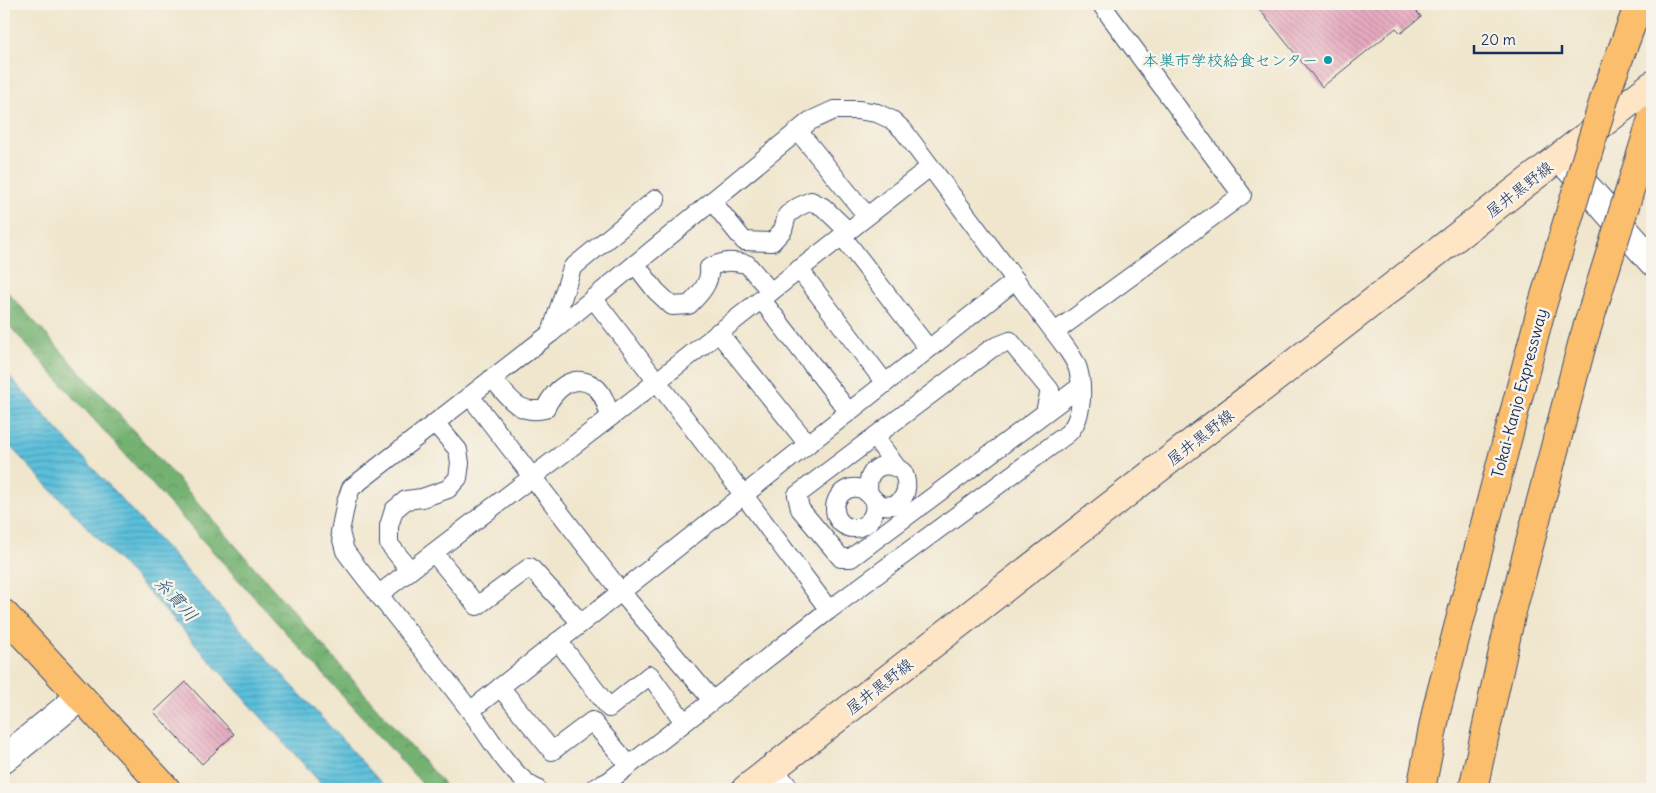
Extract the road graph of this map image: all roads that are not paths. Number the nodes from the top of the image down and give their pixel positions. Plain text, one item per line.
1 (1100, 4) edge
2 (1639, 4) edge
3 (1652, 85) edge
4 (1652, 119) edge
5 (798, 131) junction
6 (1560, 157) junction
7 (930, 167) junction
8 (656, 199) dead end
9 (712, 201) junction
10 (867, 216) junction
11 (845, 234) junction
12 (1652, 261) edge
13 (635, 264) junction
14 (799, 269) junction
15 (1016, 280) junction
16 (766, 296) junction
17 (593, 298) junction
18 (551, 332) junction
19 (718, 332) junction
20 (1055, 332) junction
21 (928, 348) junction
22 (492, 378) junction
23 (657, 380) junction
24 (885, 383) junction
25 (1081, 386) junction
26 (470, 396) junction
27 (848, 411) junction
28 (1045, 412) junction
29 (610, 417) junction
30 (435, 423) junction
31 (875, 437) junction
32 (808, 444) junction
33 (897, 468) junction
34 (532, 477) junction
35 (743, 494) junction
36 (871, 496) junction
37 (839, 520) junction
38 (820, 532) junction
39 (434, 553) junction
40 (410, 570) junction
41 (621, 592) junction
42 (378, 595) junction
43 (829, 610) junction
44 (4, 614) edge
45 (581, 623) junction
46 (558, 641) junction
47 (500, 687) junction
48 (80, 697) junction
49 (712, 700) junction
50 (470, 711) junction
51 (684, 722) junction
52 (4, 759) edge
53 (629, 765) junction
54 (776, 780) edge
55 (166, 789) edge
56 (537, 789) edge
57 (593, 789) edge
58 (746, 789) edge
59 (1420, 789) edge
60 (1473, 789) edge

1 - 20 lane
2 - 59 highway, Tokai-Kanjo Expressway, bridge
3 - 6 main road, 屋井黒野線
4 - 60 highway, bridge
5 - 7 lane
5 - 9 lane
5 - 10 lane
6 - 12 street
6 - 54 main road, 屋井黒野線
7 - 10 lane
7 - 15 lane
8 - 18 lane
9 - 11 lane
9 - 13 lane
10 - 11 lane
11 - 14 lane
11 - 21 lane
13 - 16 lane
13 - 17 lane
14 - 16 lane
14 - 24 lane
15 - 20 lane
15 - 21 lane
16 - 19 lane
16 - 27 lane
17 - 18 lane
17 - 23 lane
18 - 22 lane
19 - 23 lane
19 - 32 lane
20 - 25 lane
21 - 24 lane
22 - 26 lane
22 - 29 lane
23 - 29 lane
23 - 35 lane
24 - 27 lane
25 - 28 lane
25 - 43 lane
26 - 30 lane
26 - 34 lane
27 - 32 lane
28 - 31 lane
28 - 38 lane
29 - 34 lane
30 - 40 lane
30 - 42 lane
31 - 33 lane
31 - 38 lane
32 - 35 lane
33 - 36 lane
33 - 36 lane
34 - 39 lane
34 - 41 lane
35 - 41 lane
35 - 43 lane
36 - 37 lane
36 - 37 lane
37 - 38 lane
39 - 40 lane
39 - 45 lane
40 - 42 lane
41 - 45 lane
41 - 49 lane
42 - 50 lane
43 - 49 lane
44 - 48 highway
45 - 46 lane
46 - 47 lane
46 - 51 lane
47 - 50 lane
47 - 53 lane
48 - 52 street
48 - 55 highway
49 - 51 lane
50 - 56 lane
51 - 53 lane
53 - 57 lane
54 - 58 main road, 屋井黒野線

